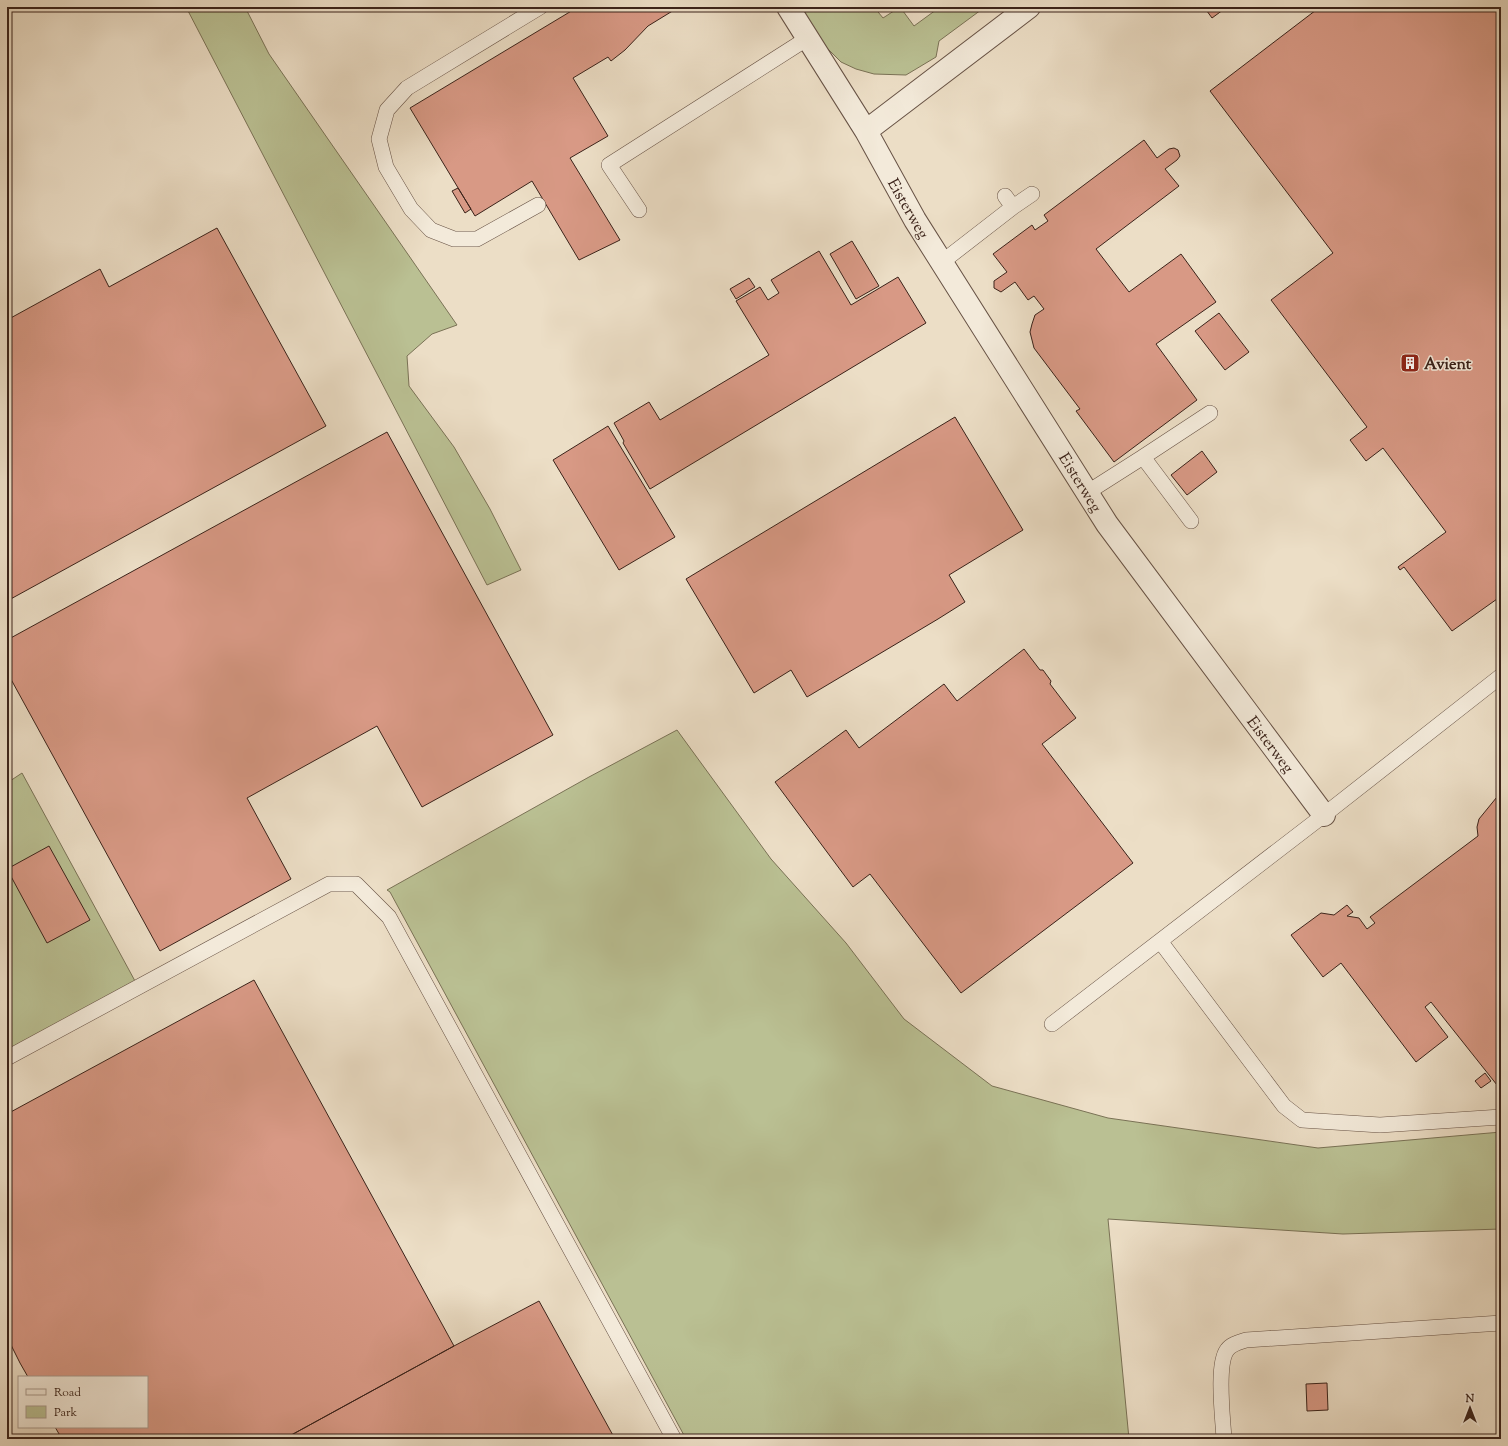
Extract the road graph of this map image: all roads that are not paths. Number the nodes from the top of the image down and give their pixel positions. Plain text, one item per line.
1 (540, 7) edge
2 (788, 7) edge
3 (1029, 7) edge
4 (808, 38) junction
5 (866, 131) junction
6 (1032, 194) dead end
7 (538, 205) dead end
8 (639, 210) dead end
9 (942, 262) junction
10 (1210, 413) dead end
11 (1143, 457) junction
12 (1088, 492) junction
13 (1191, 521) dead end
14 (1501, 676) edge
15 (1324, 815) junction
16 (1160, 941) junction
17 (1052, 1024) dead end
18 (7, 1058) edge
19 (1501, 1117) edge
20 (1501, 1323) edge
21 (674, 1439) edge
22 (1224, 1439) edge

1 - 7 lane
2 - 4 street, Eisterweg
3 - 5 street
4 - 5 street, Eisterweg
4 - 8 lane
5 - 9 street, Eisterweg
6 - 9 lane
9 - 12 street, Eisterweg
10 - 11 lane
11 - 12 lane
11 - 13 lane
12 - 15 street, Eisterweg
14 - 15 lane
15 - 16 lane
16 - 17 lane
16 - 19 lane
18 - 21 lane
20 - 22 lane

